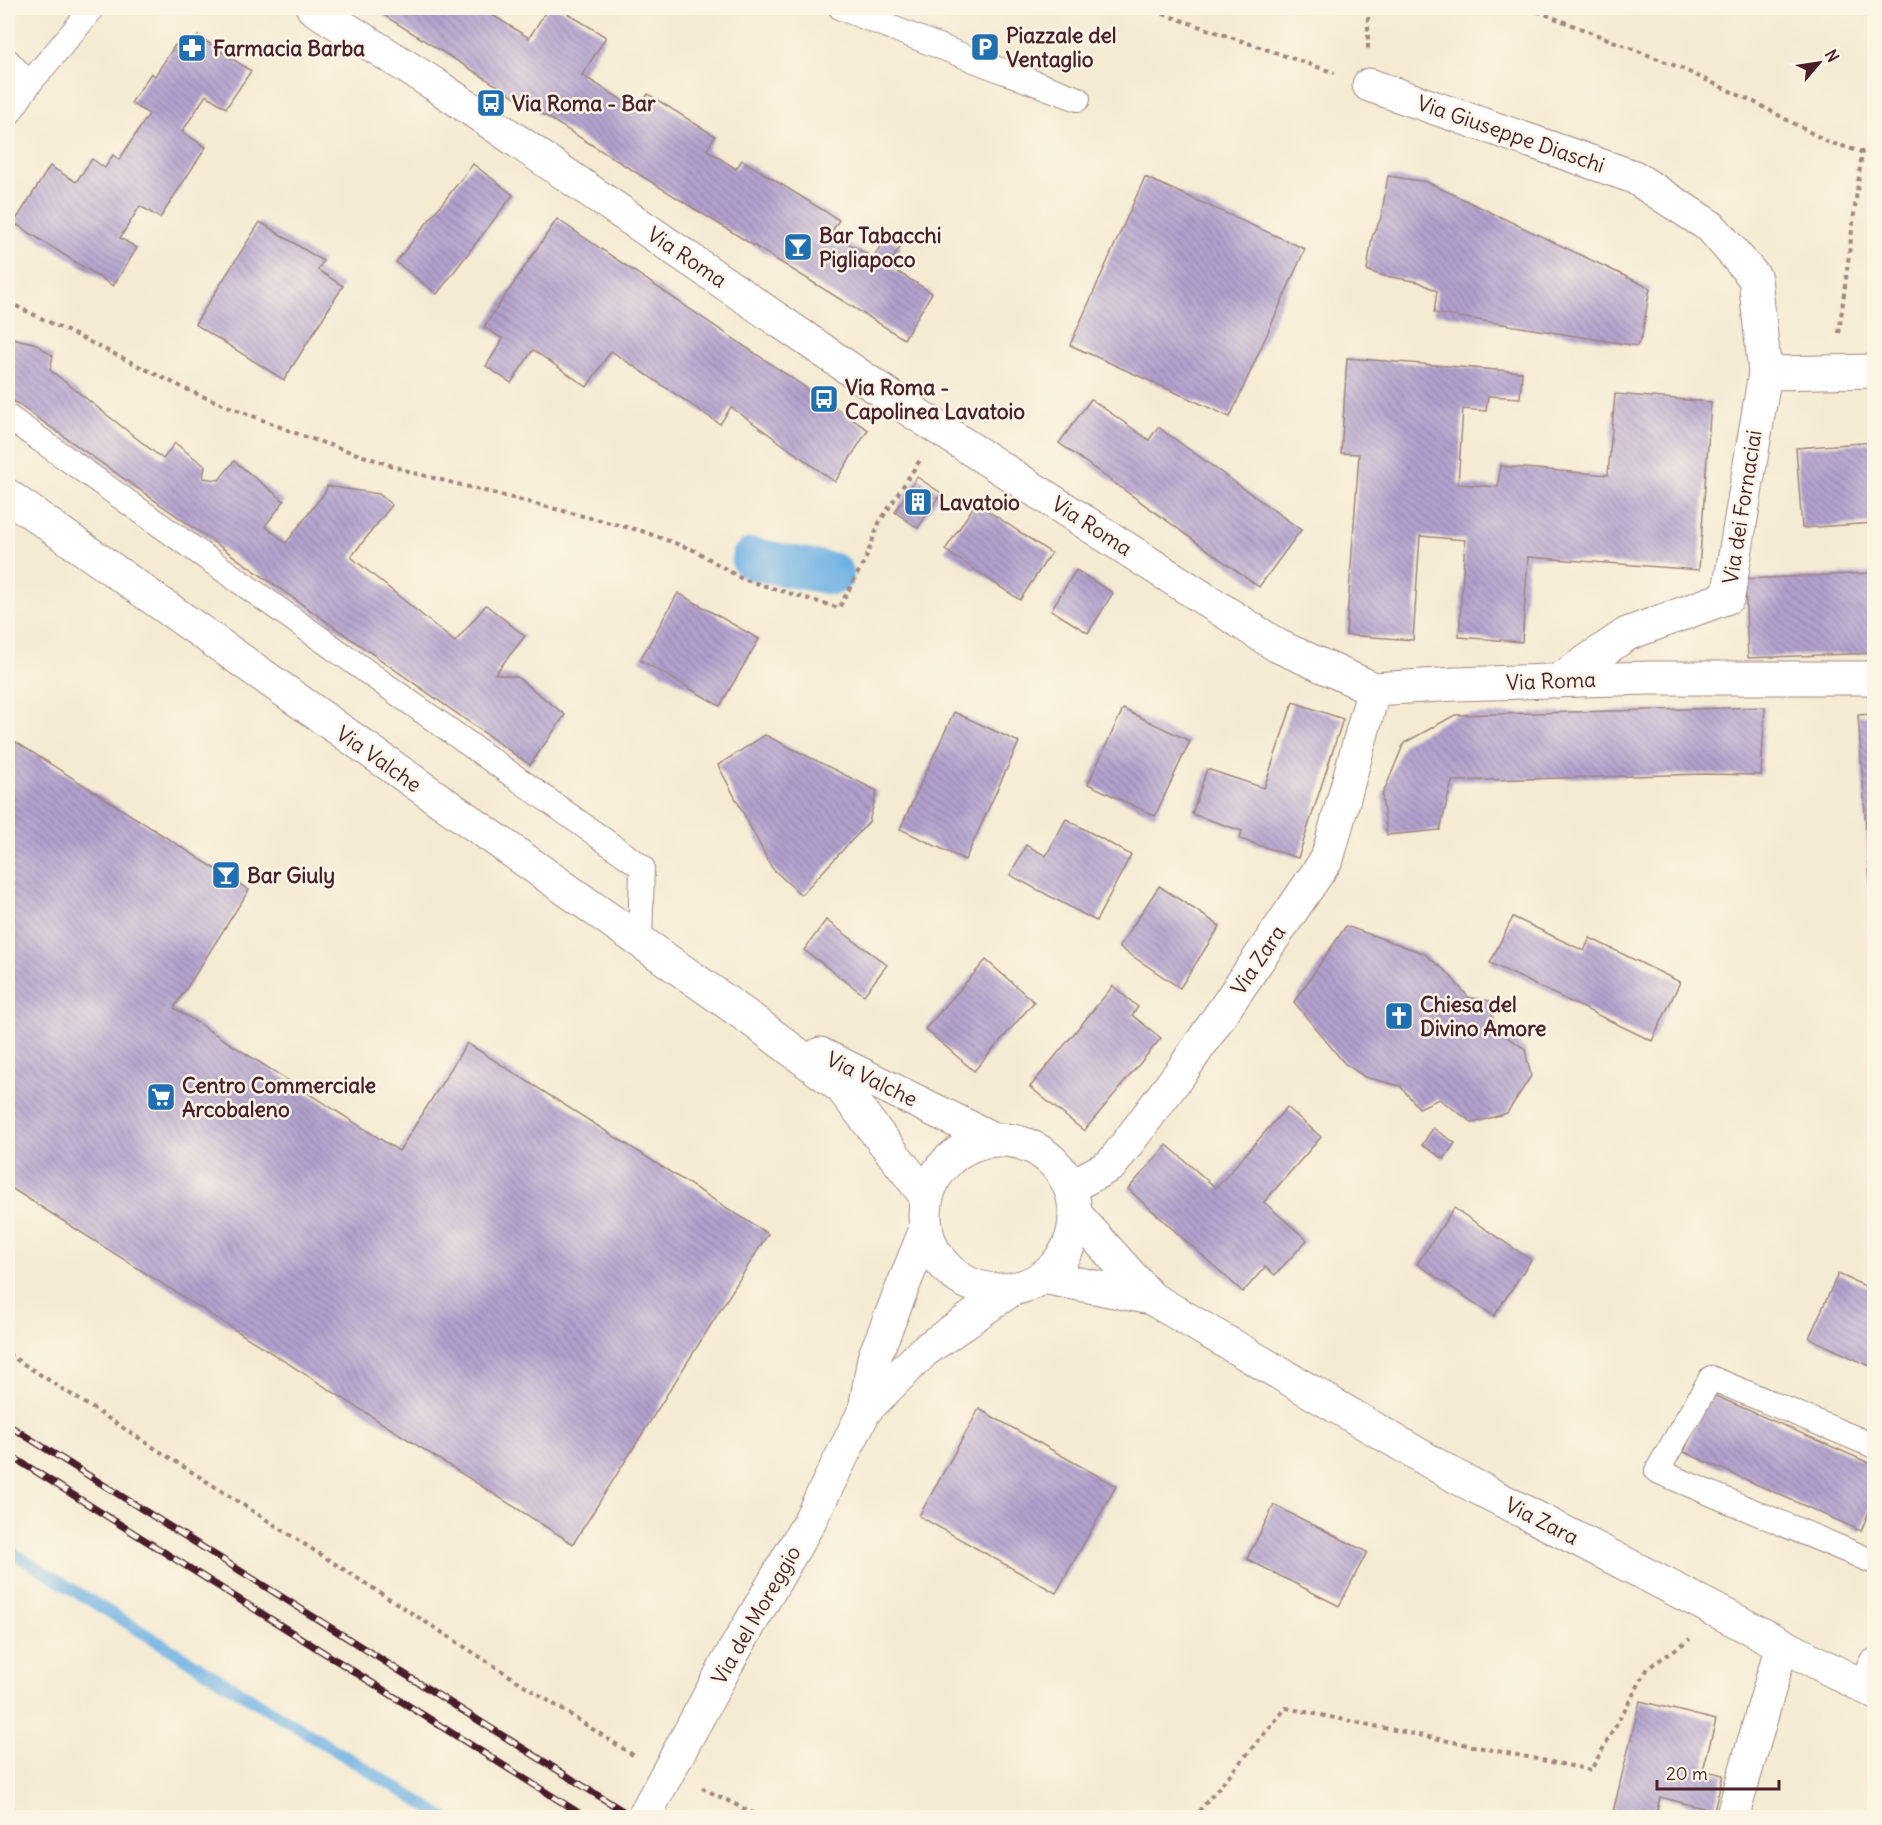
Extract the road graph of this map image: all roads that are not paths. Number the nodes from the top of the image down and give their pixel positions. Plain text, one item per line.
1 (93, 8) edge
2 (313, 8) edge
3 (841, 8) edge
4 (8, 61) edge
5 (29, 84) junction
6 (1369, 85) road end
7 (1078, 99) dead end
8 (8, 115) edge
9 (1875, 371) edge
10 (1765, 373) junction
11 (8, 417) edge
12 (8, 496) edge
13 (1875, 678) edge
14 (1558, 681) junction
15 (1374, 689) junction
16 (640, 942) junction
17 (752, 1020) junction
18 (993, 1139) junction
19 (926, 1196) junction
20 (1073, 1201) junction
21 (926, 1229) junction
22 (1043, 1277) junction
23 (1012, 1289) junction
24 (1151, 1298) junction
25 (865, 1410) junction
26 (1875, 1446) edge
27 (1875, 1562) edge
28 (1782, 1645) junction
29 (1871, 1682) edge
30 (643, 1818) edge
31 (1732, 1818) edge

1 - 5 lane
2 - 15 main road, Via Roma
3 - 7 lane
4 - 5 lane
5 - 8 lane
6 - 10 main road, Via Giuseppe Diaschi
9 - 10 main road
10 - 14 main road, Via dei Fornaciai
11 - 16 lane
12 - 16 main road, Via Valche
13 - 14 main road, Via Roma
14 - 15 main road, Via Roma
15 - 20 main road, Via Zara
16 - 17 main road, Via Valche
17 - 18 main road, Via Valche
17 - 19 main road, Via Valche
18 - 19 main road
18 - 20 main road
19 - 21 main road
20 - 22 main road
20 - 24 main road, Via Zara
21 - 23 main road
21 - 25 main road, Via del Moreggio
22 - 23 main road
22 - 24 main road, Via Zara
23 - 25 main road, Via del Moreggio
24 - 28 main road, Via Zara
25 - 30 main road, Via del Moreggio, bridge
26 - 27 lane
28 - 29 main road, Via Zara
28 - 31 main road

